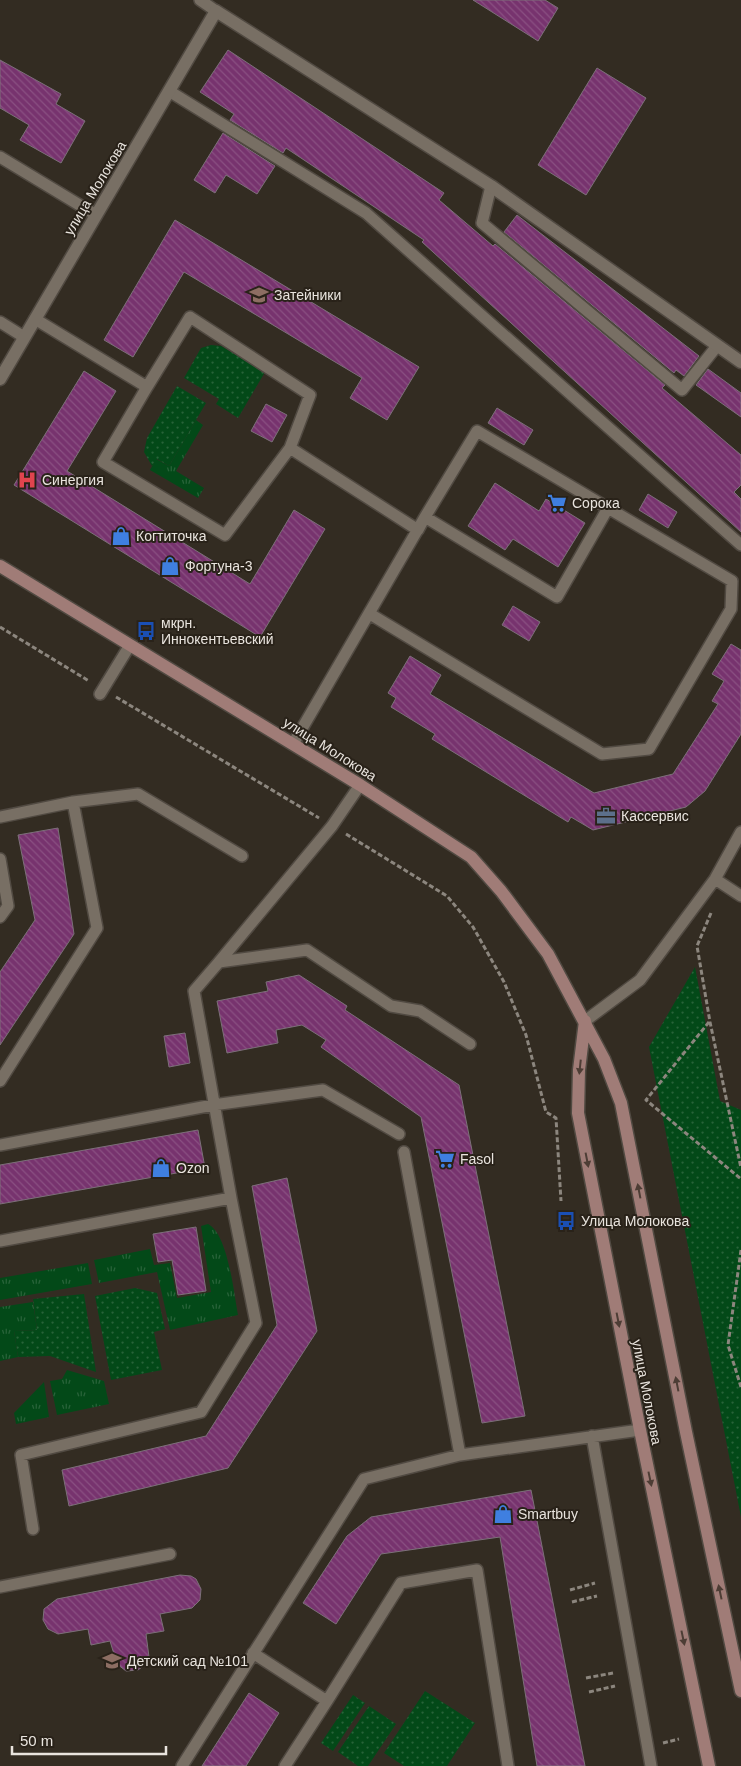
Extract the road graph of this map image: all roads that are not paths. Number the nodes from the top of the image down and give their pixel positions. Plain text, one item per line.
1 (200, 0) edge
2 (216, 12) junction
3 (169, 91) junction
4 (0, 157) edge
5 (491, 186) junction
6 (96, 215) junction
7 (35, 319) junction
8 (0, 322) edge
9 (24, 337) junction
10 (717, 346) junction
11 (741, 362) edge
12 (0, 379) edge
13 (147, 387) junction
14 (290, 448) junction
15 (608, 508) junction
16 (425, 517) junction
17 (418, 530) junction
18 (741, 545) edge
19 (0, 566) edge
20 (736, 612) edge
21 (370, 614) junction
22 (130, 645) junction
23 (102, 692) road end
24 (293, 744) junction
25 (360, 785) junction
26 (73, 802) junction
27 (0, 817) edge
28 (741, 832) edge
29 (242, 856) dead end
30 (0, 859) edge
31 (715, 879) junction
32 (741, 896) edge
33 (0, 918) edge
34 (219, 962) junction
35 (585, 1021) junction
36 (470, 1044) dead end
37 (0, 1081) edge
38 (213, 1105) junction
39 (399, 1134) dead end
40 (0, 1145) edge
41 (404, 1152) dead end
42 (231, 1198) junction
43 (0, 1241) edge
44 (640, 1430) junction
45 (592, 1436) junction
46 (460, 1455) junction
47 (33, 1529) dead end
48 (170, 1554) dead end
49 (0, 1587) edge
50 (253, 1653) junction
51 (741, 1691) edge
52 (328, 1701) junction
53 (182, 1766) edge
54 (285, 1766) edge
55 (508, 1766) edge
56 (651, 1766) edge
57 (709, 1766) edge

1 - 2 lane
2 - 3 street, улица Молокова
2 - 5 street
3 - 6 street, улица Молокова
3 - 18 lane
4 - 6 lane
5 - 10 street
5 - 10 lane
6 - 7 street, улица Молокова
7 - 9 street, улица Молокова
7 - 13 lane
8 - 9 lane
9 - 12 street, улица Молокова
10 - 11 street
13 - 14 lane
13 - 14 lane
14 - 17 lane
15 - 16 lane
15 - 16 lane
15 - 20 lane
16 - 17 lane
17 - 21 lane
19 - 22 street, улица Молокова
20 - 21 lane
21 - 24 lane
22 - 23 lane
22 - 24 street, улица Молокова
24 - 25 street, улица Молокова
25 - 34 lane
25 - 35 street, улица Молокова
26 - 27 lane
26 - 29 lane
26 - 37 lane
28 - 31 lane
30 - 33 lane
31 - 32 lane
31 - 35 lane
34 - 36 lane
34 - 38 lane
35 -> 44 street, улица Молокова
51 -> 35 street, улица Молокова
38 - 39 lane
38 - 40 lane
38 - 42 lane
41 - 46 lane
42 - 43 lane
42 - 47 lane
44 - 45 lane
44 -> 57 street, улица Молокова
45 - 46 lane
45 - 56 lane
46 - 50 lane
48 - 49 lane
50 - 52 lane
50 - 53 lane
52 - 54 lane
52 - 55 lane

